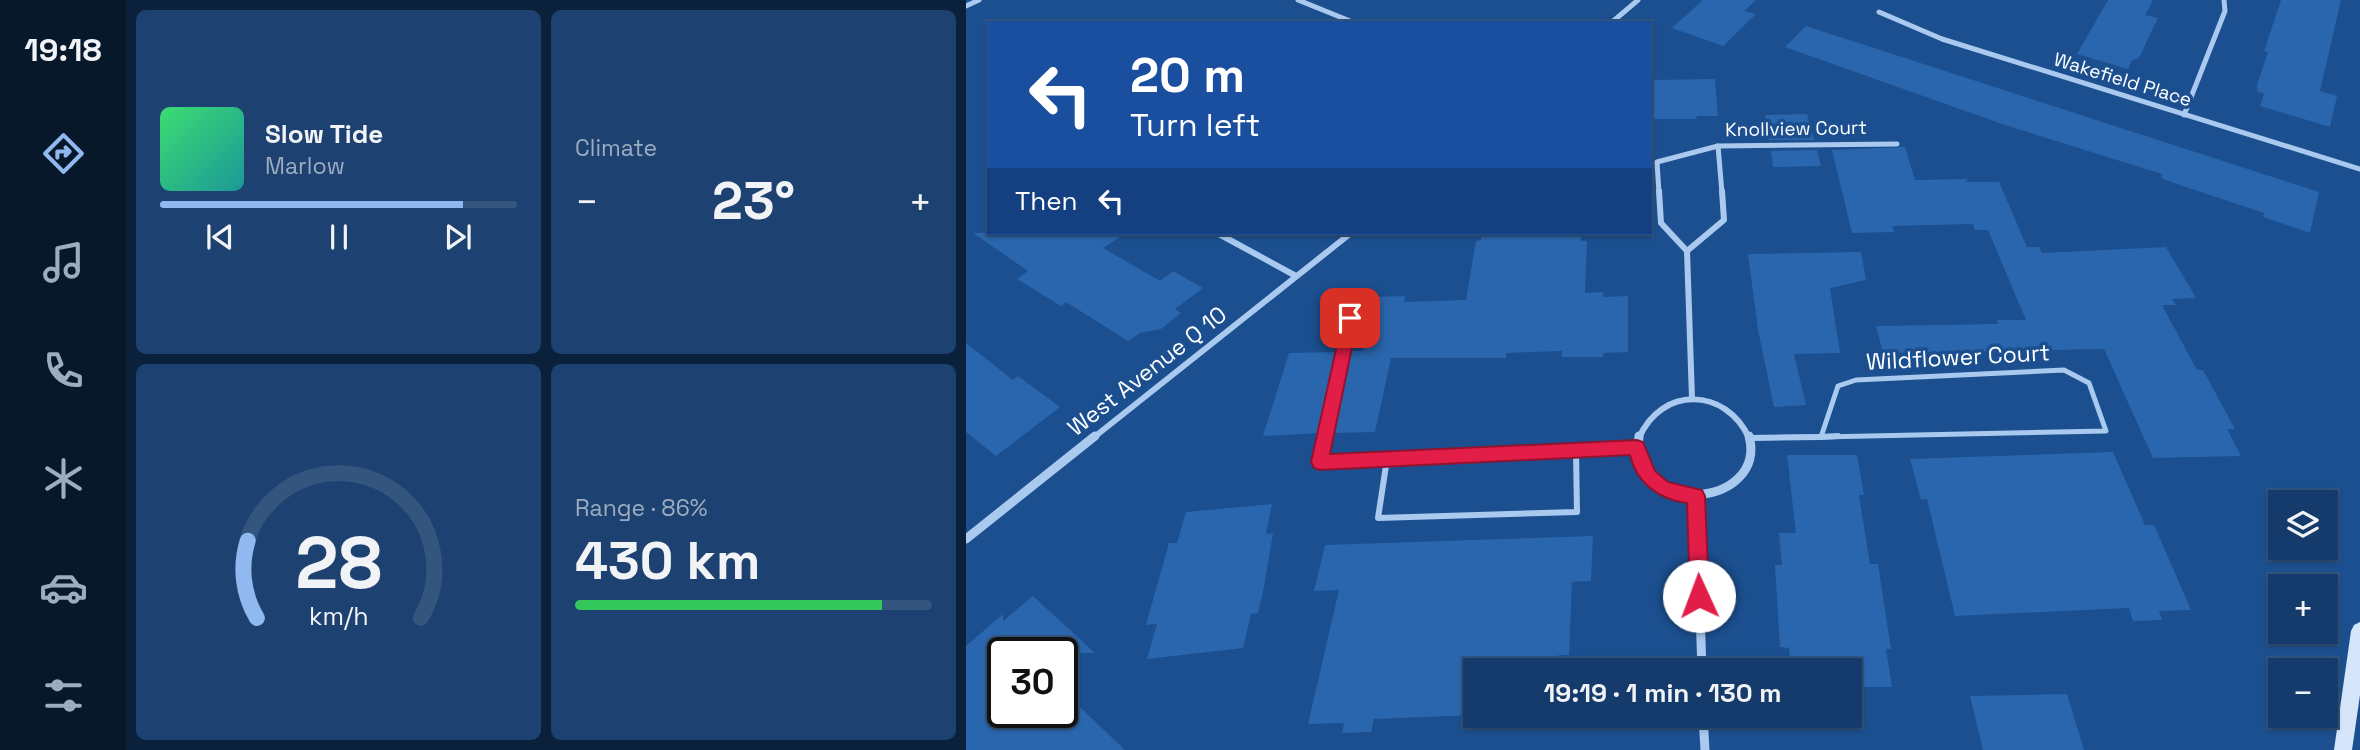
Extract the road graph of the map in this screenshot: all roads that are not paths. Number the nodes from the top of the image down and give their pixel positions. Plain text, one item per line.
1 (979, 0) edge
2 (1297, 0) edge
3 (1638, 0) edge
4 (2224, 0) edge
5 (966, 6) edge
6 (1879, 12) dead end
7 (1350, 21) edge
8 (1613, 21) edge
9 (2184, 115) junction
10 (1897, 144) dead end
11 (1718, 146) junction
12 (1653, 162) edge
13 (2360, 169) edge
14 (1221, 235) edge
15 (1348, 235) edge
16 (1688, 250) junction
17 (1296, 276) junction
18 (1350, 318) dead end
19 (1692, 398) junction
20 (1821, 437) junction
21 (1749, 439) junction
22 (1637, 448) junction
23 (1576, 451) junction
24 (1387, 459) junction
25 (1696, 496) junction
26 (966, 539) edge
27 (2360, 631) edge
28 (1702, 658) edge
29 (1704, 728) edge
30 (1705, 750) edge
31 (2343, 750) edge

1 - 5 street
2 - 7 street
3 - 8 street
4 - 9 street
6 - 9 street, Wakefield Place
9 - 13 street, Wakefield Place
10 - 11 street, Knollview Court
11 - 12 street, Knollview Court
11 - 16 street
12 - 16 street, Knollview Court
14 - 17 street
15 - 17 street, West Avenue Q 10
16 - 19 street
17 - 26 street, West Avenue Q 10
18 - 24 lane
19 - 21 street
19 - 22 street
20 - 20 lane, Wildflower Court
20 - 21 lane, Wildflower Court
21 - 25 street
22 - 23 lane
22 - 25 street
23 - 24 lane
23 - 24 lane
25 - 28 street
27 - 31 street
29 - 30 street

